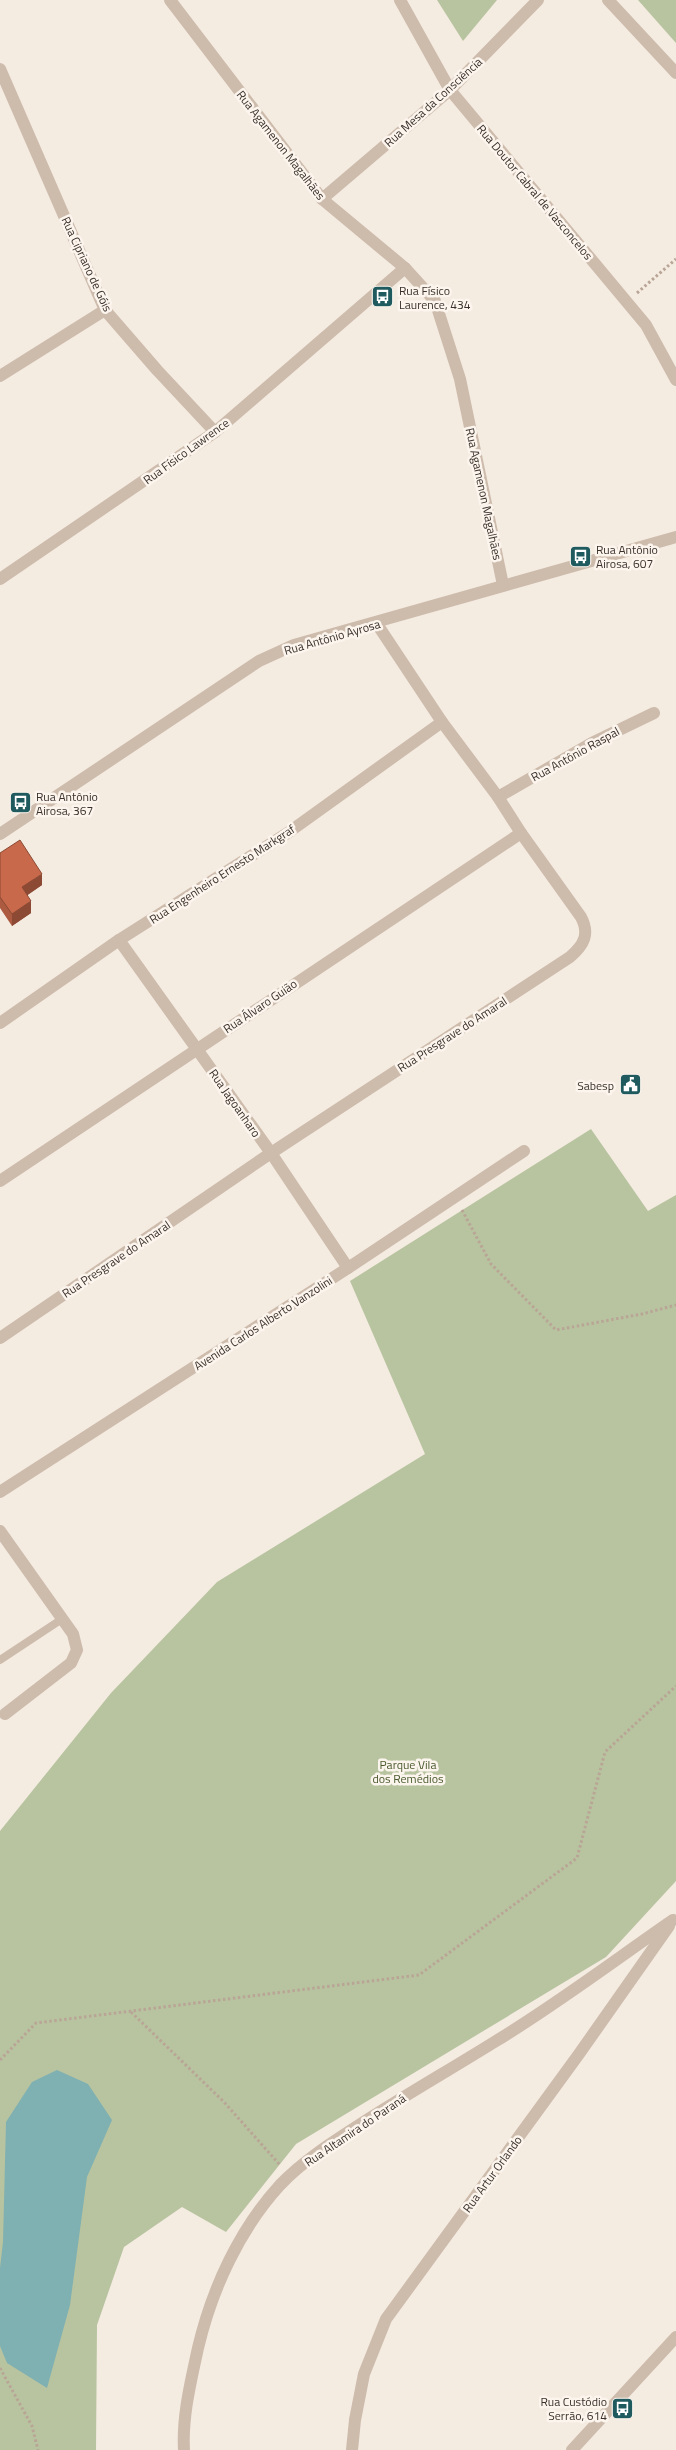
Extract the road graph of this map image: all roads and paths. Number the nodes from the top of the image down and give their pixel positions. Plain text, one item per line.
1 (170, 0) edge
2 (400, 0) edge
3 (538, 0) edge
4 (608, 0) edge
5 (0, 69) edge
6 (676, 73) edge
7 (450, 90) junction
8 (322, 199) junction
9 (676, 259) edge
10 (405, 268) junction
11 (627, 302) junction
12 (105, 310) junction
13 (0, 376) edge
14 (676, 380) edge
15 (215, 432) junction
16 (676, 538) edge
17 (0, 578) edge
18 (504, 585) junction
19 (377, 624) junction
20 (654, 714) dead end
21 (442, 722) junction
22 (498, 797) junction
23 (521, 833) junction
24 (0, 834) edge
25 (119, 940) junction
26 (0, 1023) edge
27 (197, 1048) junction
28 (524, 1151) dead end
29 (271, 1153) junction
30 (0, 1181) edge
31 (455, 1197) junction
32 (348, 1268) junction
33 (676, 1305) edge
34 (0, 1338) edge
35 (0, 1492) edge
36 (0, 1531) edge
37 (62, 1619) junction
38 (0, 1660) edge
39 (676, 1686) edge
40 (5, 1714) dead end
41 (675, 1918) edge
42 (131, 2012) junction
43 (0, 2060) edge
44 (290, 2176) junction
45 (676, 2337) edge
46 (0, 2368) edge
47 (38, 2450) edge
48 (184, 2450) edge
49 (352, 2450) edge
50 (572, 2450) edge

1 - 8 street, Rua Agamenon Magalhães
2 - 7 street, Rua Doutor Cabral de Vasconcelos
3 - 7 street, Rua Mesa da Consciência
4 - 6 street
5 - 12 street, Rua Cipriano de Góis
7 - 8 street, Rua Mesa da Consciência
7 - 11 street, Rua Doutor Cabral de Vasconcelos
8 - 10 street, Rua Agamenon Magalhães
9 - 11 path
10 - 15 street, Rua Físico Lawrence
10 - 18 street, Rua Agamenon Magalhães
11 - 14 street, Rua Doutor Cabral de Vasconcelos
12 - 13 street
12 - 15 street, Rua Cipriano de Góis
15 - 17 street, Rua Físico Lawrence
16 - 18 street, Rua Antônio Ayrosa
18 - 19 street, Rua Antônio Ayrosa
19 - 21 street, Rua Presgrave do Amaral
19 - 24 street, Rua Antônio Ayrosa
20 - 22 street, Rua Antônio Raspal
21 - 22 street, Rua Presgrave do Amaral
21 - 25 street, Rua Engenheiro Ernesto Markgraf
22 - 23 street, Rua Presgrave do Amaral
23 - 27 street, Rua Álvaro Guião
23 - 29 street, Rua Presgrave do Amaral
25 - 26 street, Rua Engenheiro Ernesto Markgraf
25 - 27 street, Rua Jagoanharo
27 - 29 street, Rua Jagoanharo
27 - 30 street, Rua Álvaro Guião
28 - 31 street, Avenida Carlos Alberto Vanzolini
29 - 32 street, Rua Jagoanharo
29 - 34 street, Rua Presgrave do Amaral
31 - 32 street, Avenida Carlos Alberto Vanzolini
31 - 33 path
32 - 35 street, Avenida Carlos Alberto Vanzolini
36 - 37 street
37 - 38 lane
37 - 40 street
39 - 42 path
41 - 44 street, Rua Altamira do Paraná
41 - 49 street, Rua Artur Orlando
42 - 43 path
42 - 44 path
44 - 48 street, Rua Altamira do Paraná
45 - 50 street
46 - 47 path

